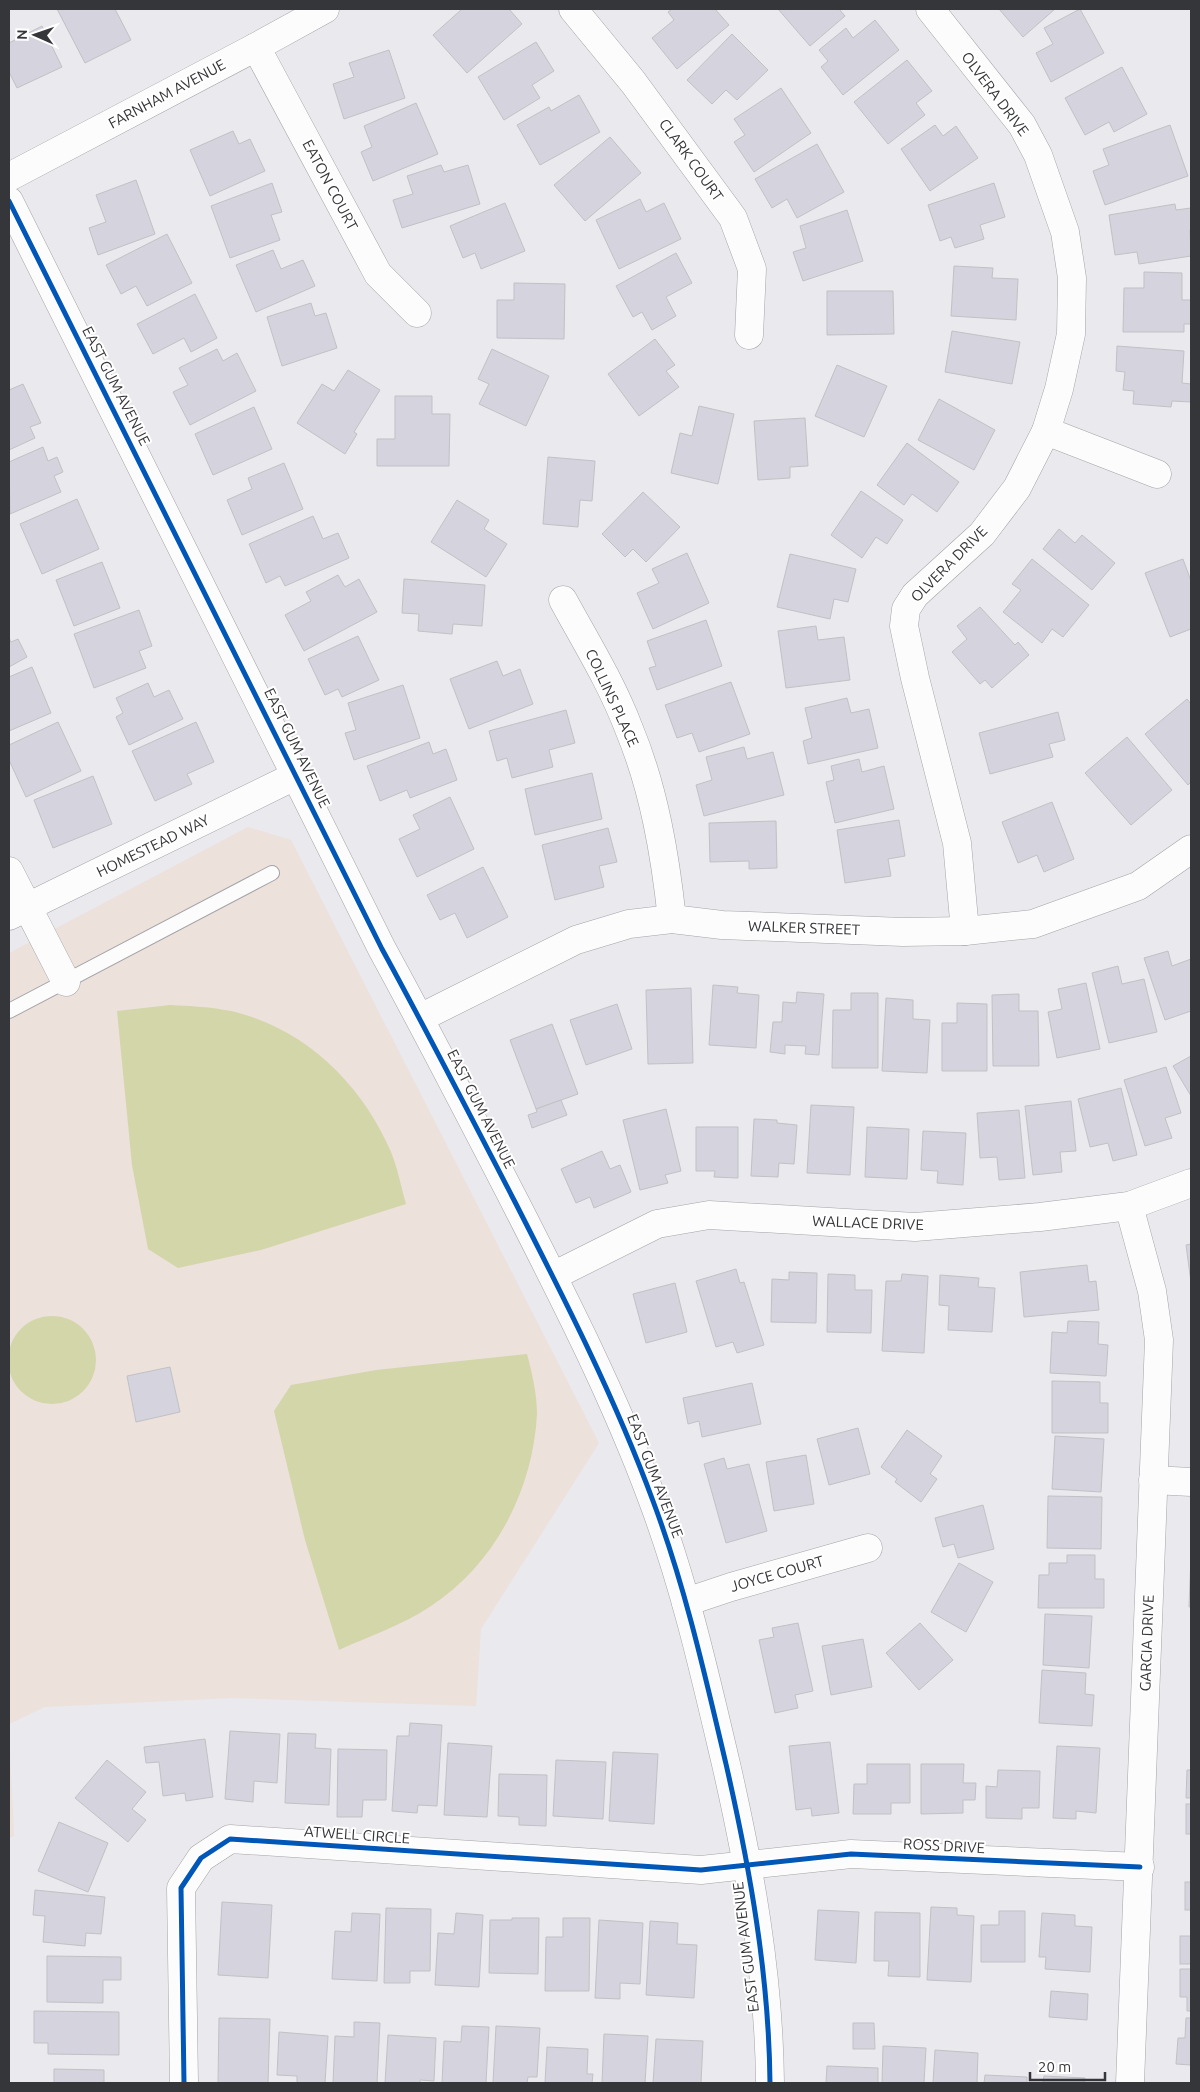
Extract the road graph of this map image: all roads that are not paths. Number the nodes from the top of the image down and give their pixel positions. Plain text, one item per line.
1 (325, 9) edge
2 (573, 9) edge
3 (930, 9) edge
4 (256, 47) junction
5 (9, 177) edge
6 (9, 201) edge
7 (417, 313) dead end
8 (749, 335) dead end
9 (1046, 431) junction
10 (1157, 474) dead end
11 (563, 600) dead end
12 (297, 775) junction
13 (1191, 849) edge
14 (9, 871) edge
15 (272, 874) dead end
16 (18, 911) edge
17 (672, 919) junction
18 (965, 931) junction
19 (66, 982) junction
20 (9, 1011) edge
21 (420, 1018) junction
22 (1191, 1183) edge
23 (1128, 1206) junction
24 (553, 1276) junction
25 (1153, 1480) junction
26 (1191, 1482) edge
27 (868, 1548) dead end
28 (686, 1602) junction
29 (748, 1865) junction
30 (1140, 1867) junction
31 (184, 2083) edge
32 (770, 2083) edge
33 (1130, 2083) edge

1 - 4 street, FARNHAM AVENUE
2 - 8 street, CLARK COURT
3 - 9 street, OLVERA DRIVE
4 - 5 street, FARNHAM AVENUE
4 - 7 street, EATON COURT
6 - 12 street, EAST GUM AVENUE
9 - 10 street
9 - 18 street, OLVERA DRIVE
11 - 17 street, COLLINS PLACE
12 - 16 street, HOMESTEAD WAY
12 - 21 street, EAST GUM AVENUE
13 - 18 street, WALKER STREET
14 - 16 street
15 - 19 lane
16 - 19 street
17 - 18 street, WALKER STREET
17 - 21 street, WALKER STREET
19 - 20 lane
21 - 24 street, EAST GUM AVENUE
22 - 23 street, WALLACE DRIVE
23 - 24 street, WALLACE DRIVE
23 - 25 street, GARCIA DRIVE
24 - 28 street, EAST GUM AVENUE
25 - 26 street
25 - 30 street, GARCIA DRIVE
27 - 28 street, JOYCE COURT
28 - 29 street, EAST GUM AVENUE
29 - 30 street, ROSS DRIVE
29 - 31 street, ATWELL CIRCLE
29 - 32 street, EAST GUM AVENUE
30 - 33 street, GARCIA DRIVE

